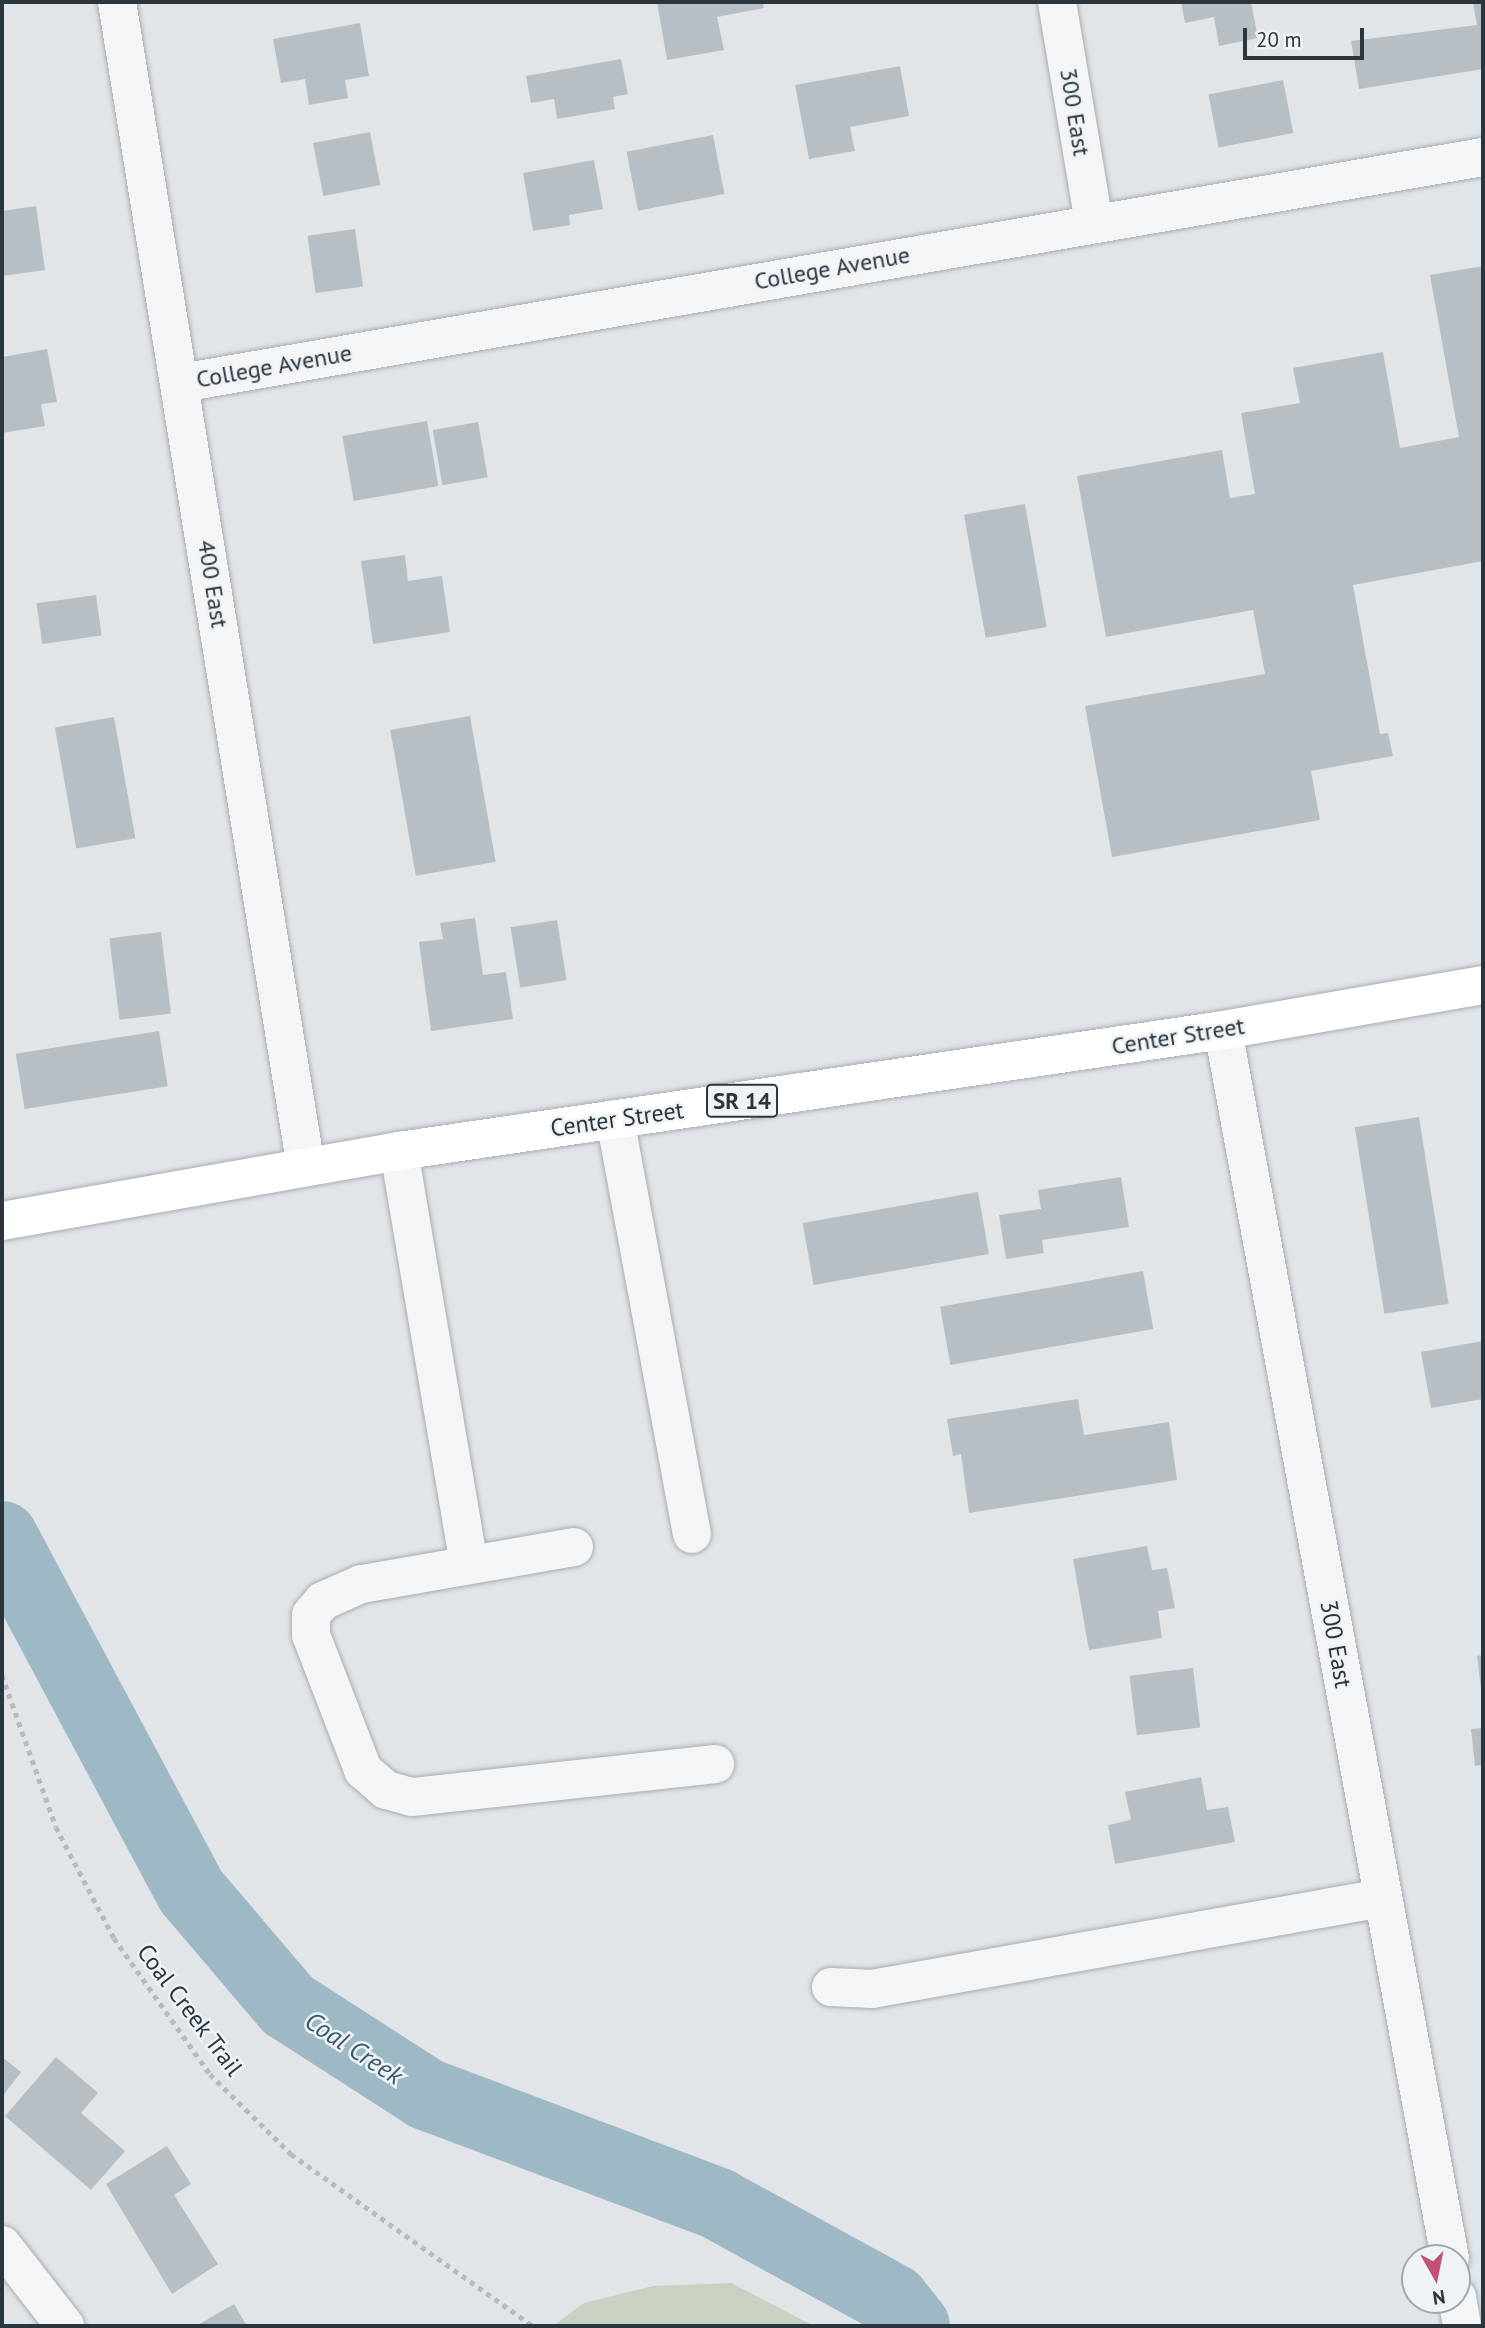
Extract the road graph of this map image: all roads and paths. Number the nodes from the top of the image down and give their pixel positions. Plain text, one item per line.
1 (117, 2) edge
2 (1057, 2) edge
3 (1483, 157) edge
4 (1094, 222) junction
5 (181, 383) junction
6 (1483, 985) edge
7 (1223, 1030) junction
8 (615, 1119) junction
9 (399, 1151) junction
10 (306, 1167) junction
11 (2, 1221) edge
12 (692, 1534) dead end
13 (574, 1547) dead end
14 (469, 1565) junction
15 (2, 1675) edge
16 (715, 1765) dead end
17 (1382, 1898) junction
18 (831, 1987) dead end
19 (1447, 2244) edge
20 (2, 2245) edge
21 (65, 2326) edge
22 (533, 2326) edge

1 - 5 street, 400 East
2 - 4 street, 300 East
3 - 4 street, College Avenue
4 - 5 street, College Avenue
5 - 10 street, 400 East
6 - 7 main road, Center Street / SR 14
7 - 8 main road, Center Street / SR 14
7 - 17 street, 300 East
8 - 9 main road, Center Street / SR 14
8 - 12 street
9 - 10 main road, Center Street / SR 14
9 - 14 street
10 - 11 main road, Center Street / SR 14
13 - 14 street
14 - 16 street
15 - 22 path, Coal Creek Trail
17 - 18 street
17 - 19 street, 300 East
20 - 21 street

